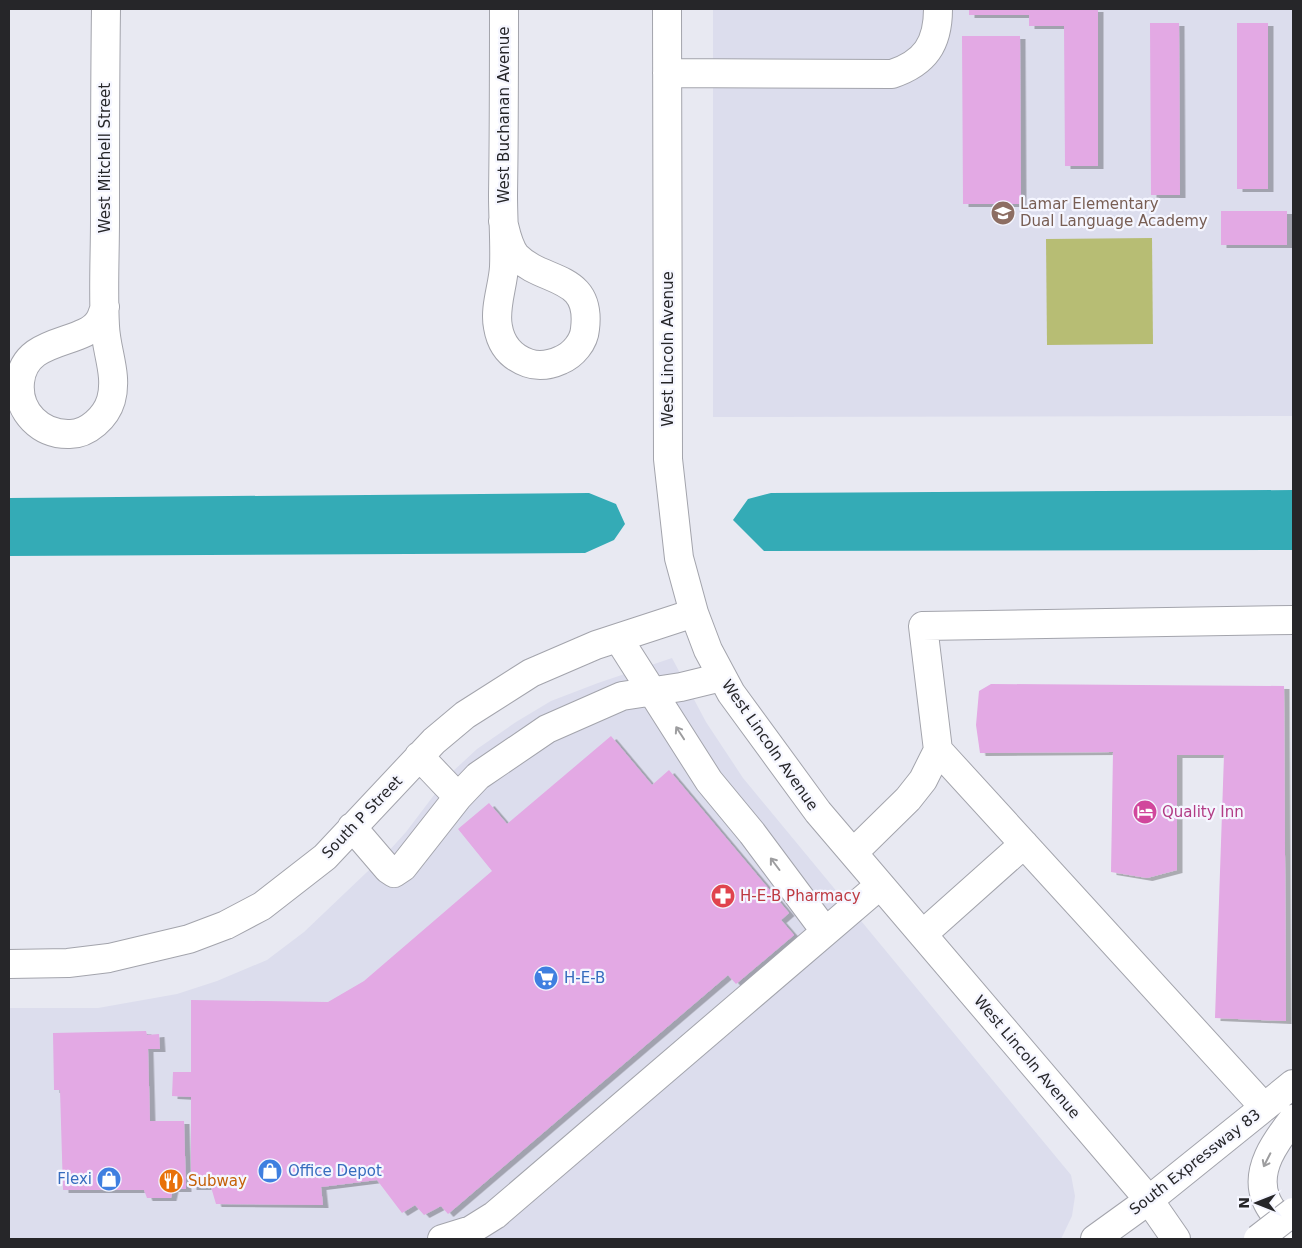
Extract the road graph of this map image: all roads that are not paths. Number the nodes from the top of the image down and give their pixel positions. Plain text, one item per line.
1 (106, 9) edge
2 (504, 9) edge
3 (667, 9) edge
4 (938, 9) edge
5 (667, 73) junction
6 (503, 221) junction
7 (104, 307) junction
8 (694, 613) junction
9 (1293, 620) edge
10 (618, 638) junction
11 (722, 678) junction
12 (653, 692) junction
13 (938, 750) junction
14 (419, 756) junction
15 (458, 797) junction
16 (352, 827) junction
17 (1024, 844) junction
18 (853, 853) junction
19 (880, 885) junction
20 (825, 931) junction
21 (923, 934) junction
22 (9, 964) edge
23 (1293, 1084) edge
24 (1264, 1107) junction
25 (1293, 1119) edge
26 (1149, 1200) junction
27 (1293, 1212) edge
28 (1293, 1237) edge
29 (442, 1239) edge
30 (1095, 1239) edge
31 (1176, 1239) edge
32 (1183, 1239) edge
33 (1258, 1239) edge

1 - 7 main road, West Mitchell Street
2 - 6 main road, West Buchanan Avenue
3 - 5 main road, West Lincoln Avenue
4 - 5 main road
5 - 8 main road, West Lincoln Avenue
6 - 6 main road
7 - 7 main road, West Mitchell Street
8 - 10 main road, South P Street
8 - 11 main road, West Lincoln Avenue
9 - 13 main road
10 - 12 main road
10 - 14 main road, South P Street
11 - 12 main road
11 - 18 main road, West Lincoln Avenue
12 - 15 main road
20 -> 12 main road
13 - 17 main road
13 - 18 main road
14 - 15 main road
14 - 16 main road, South P Street
15 - 16 main road
16 - 22 main road, South P Street
17 - 21 main road
17 - 24 main road
18 - 19 main road, West Lincoln Avenue
19 - 20 main road
19 - 21 main road, West Lincoln Avenue
20 - 29 main road
21 - 26 main road, West Lincoln Avenue
23 - 24 main road, South Expressway 83
24 - 26 main road, South Expressway 83
25 -> 28 main road
26 - 30 main road, South Expressway 83
26 - 31 main road, West Lincoln Avenue
26 - 32 main road
27 - 33 main road, bridge

